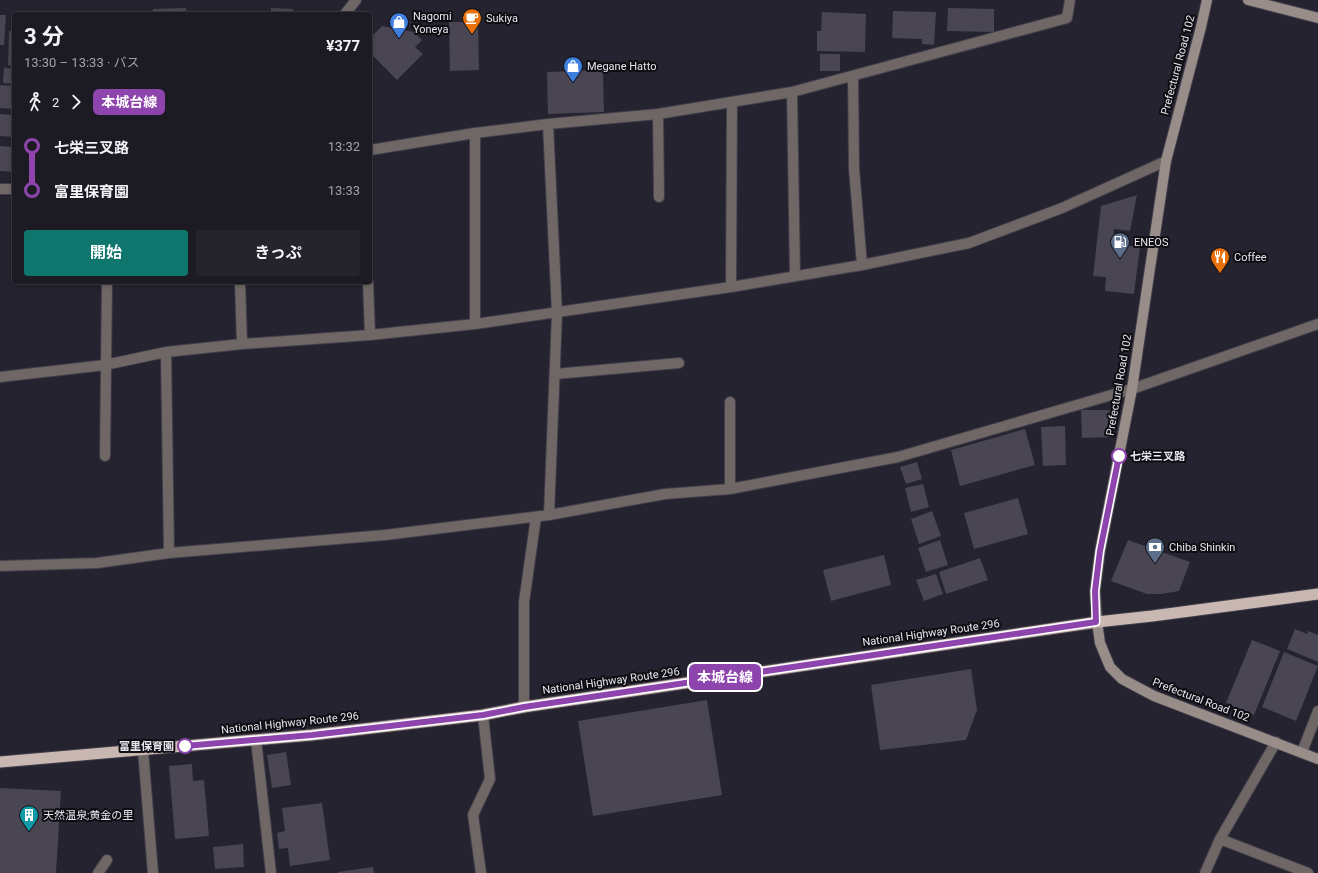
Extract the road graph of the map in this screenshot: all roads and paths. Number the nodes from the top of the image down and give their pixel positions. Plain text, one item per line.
1 (356, 0) edge
2 (1070, 0) edge
3 (1207, 0) edge
4 (1248, 0) edge
5 (347, 12) edge
6 (1318, 18) edge
7 (853, 76) junction
8 (792, 92) junction
9 (732, 103) junction
10 (658, 114) junction
11 (548, 124) junction
12 (475, 133) junction
13 (372, 150) edge
14 (1166, 161) junction
15 (0, 188) edge
16 (12, 189) edge
17 (659, 197) dead end
18 (862, 265) junction
19 (795, 276) junction
20 (107, 284) edge
21 (240, 284) edge
22 (368, 284) edge
23 (730, 287) junction
24 (557, 313) junction
25 (475, 324) junction
26 (1318, 324) edge
27 (370, 334) junction
28 (242, 344) junction
29 (166, 352) junction
30 (679, 363) dead end
31 (105, 365) junction
32 (554, 374) junction
33 (0, 377) edge
34 (1132, 390) junction
35 (730, 402) dead end
36 (105, 456) dead end
37 (730, 489) junction
38 (549, 515) junction
39 (536, 516) junction
40 (169, 552) junction
41 (0, 566) edge
42 (1318, 594) edge
43 (1096, 622) junction
44 (524, 707) junction
45 (1318, 711) edge
46 (483, 715) junction
47 (256, 740) junction
48 (1276, 742) junction
49 (143, 750) junction
50 (1302, 752) junction
51 (1318, 759) edge
52 (0, 762) edge
53 (1220, 839) junction
54 (107, 860) dead end
55 (98, 873) edge
56 (153, 873) edge
57 (271, 873) edge
58 (480, 873) edge
59 (1205, 873) edge
60 (1308, 873) edge

1 - 5 street
2 - 7 street
3 - 14 main road, Prefectural Road 102
4 - 6 main road
7 - 8 street
7 - 18 street
8 - 9 street
8 - 19 street
9 - 10 street
9 - 23 street
10 - 11 street
10 - 17 street
11 - 12 street
11 - 24 street
12 - 13 street
12 - 25 street
14 - 18 street
14 - 34 main road, Prefectural Road 102
15 - 16 street
18 - 19 street
19 - 23 street
20 - 31 street
21 - 28 street
22 - 27 street
23 - 24 street
24 - 25 street
24 - 32 street
25 - 27 street
26 - 34 street
27 - 28 street
28 - 29 street
29 - 31 street
29 - 40 street
30 - 32 street
31 - 33 street
31 - 36 street
32 - 38 street
34 - 37 street
34 - 43 main road, Prefectural Road 102
35 - 37 street
37 - 38 street
38 - 39 street
39 - 40 street
39 - 44 street
40 - 41 street
42 - 43 highway, National Highway Route 296
43 - 44 highway, National Highway Route 296
43 - 48 main road, Prefectural Road 102
44 - 46 highway, National Highway Route 296
45 - 50 street
46 - 47 highway, National Highway Route 296
46 - 58 street
47 - 49 highway, National Highway Route 296
47 - 57 street
48 - 50 main road, Prefectural Road 102
48 - 53 street
49 - 52 highway, National Highway Route 296
49 - 56 street
50 - 51 main road, Prefectural Road 102
53 - 59 street
53 - 60 street
54 - 55 street

